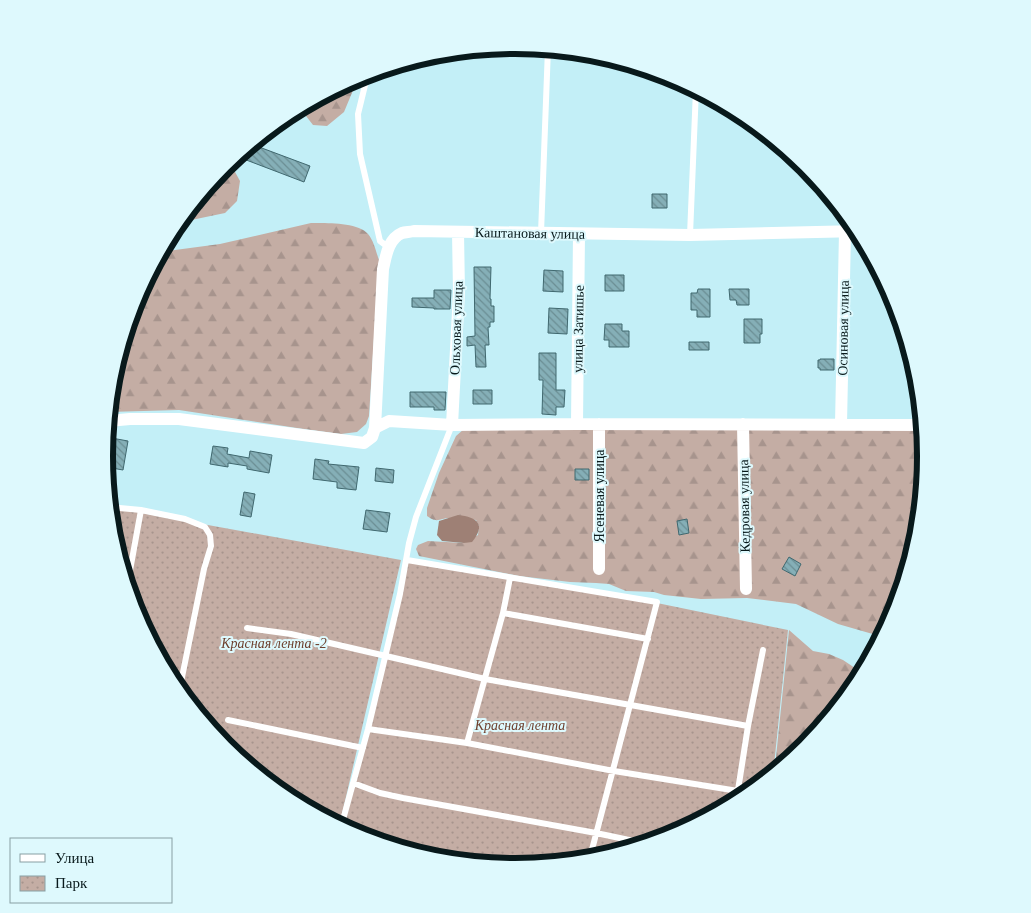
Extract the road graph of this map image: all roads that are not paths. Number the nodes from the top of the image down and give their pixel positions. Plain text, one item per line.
1 (548, 55) edge
2 (366, 82) edge
3 (696, 96) edge
4 (458, 232) junction
5 (845, 232) junction
6 (849, 232) edge
7 (541, 233) junction
8 (579, 234) junction
9 (690, 235) junction
10 (388, 247) junction
11 (115, 420) edge
12 (577, 424) junction
13 (599, 424) junction
14 (743, 424) junction
15 (841, 424) junction
16 (452, 425) junction
17 (917, 425) edge
18 (375, 428) junction
19 (116, 507) edge
20 (141, 510) junction
21 (407, 560) junction
22 (599, 569) dead end
23 (130, 572) edge
24 (510, 578) junction
25 (746, 589) dead end
26 (503, 613) junction
27 (248, 628) dead end
28 (648, 639) junction
29 (763, 650) dead end
30 (385, 656) junction
31 (485, 679) junction
32 (181, 680) edge
33 (631, 704) junction
34 (228, 720) dead end
35 (748, 726) junction
36 (368, 729) junction
37 (467, 743) junction
38 (363, 748) junction
39 (614, 771) junction
40 (353, 783) junction
41 (738, 791) joint
42 (343, 821) edge
43 (596, 833) junction
44 (635, 841) edge
45 (592, 852) edge

1 - 7 lane
2 - 10 lane
3 - 9 lane
4 - 7 street, Каштановая улица
4 - 10 street, Каштановая улица
4 - 16 street, Ольховая улица
5 - 6 street, Каштановая улица
5 - 9 street, Каштановая улица
5 - 15 street, Осиновая улица
7 - 8 street, Каштановая улица
8 - 9 street, Каштановая улица
8 - 12 street, улица Затишье
10 - 18 street
11 - 18 street
12 - 13 street
12 - 16 street
13 - 14 street
13 - 22 street, Ясеневая улица
14 - 15 street
14 - 25 street, Кедровая улица
15 - 17 street
16 - 18 street
16 - 21 lane
19 - 20 lane
20 - 23 lane
20 - 32 lane
21 - 24 lane
21 - 30 lane
24 - 26 lane
24 - 28 lane
26 - 28 lane
26 - 31 lane
27 - 30 lane
28 - 33 lane
29 - 35 lane
30 - 31 lane
30 - 36 lane
31 - 33 lane
31 - 37 lane
33 - 35 lane
33 - 39 lane
34 - 38 lane
35 - 41 lane
36 - 37 lane
36 - 38 lane
37 - 39 lane
38 - 40 lane
39 - 41 lane
39 - 43 lane
40 - 42 lane
40 - 43 lane
43 - 44 lane
43 - 45 lane

